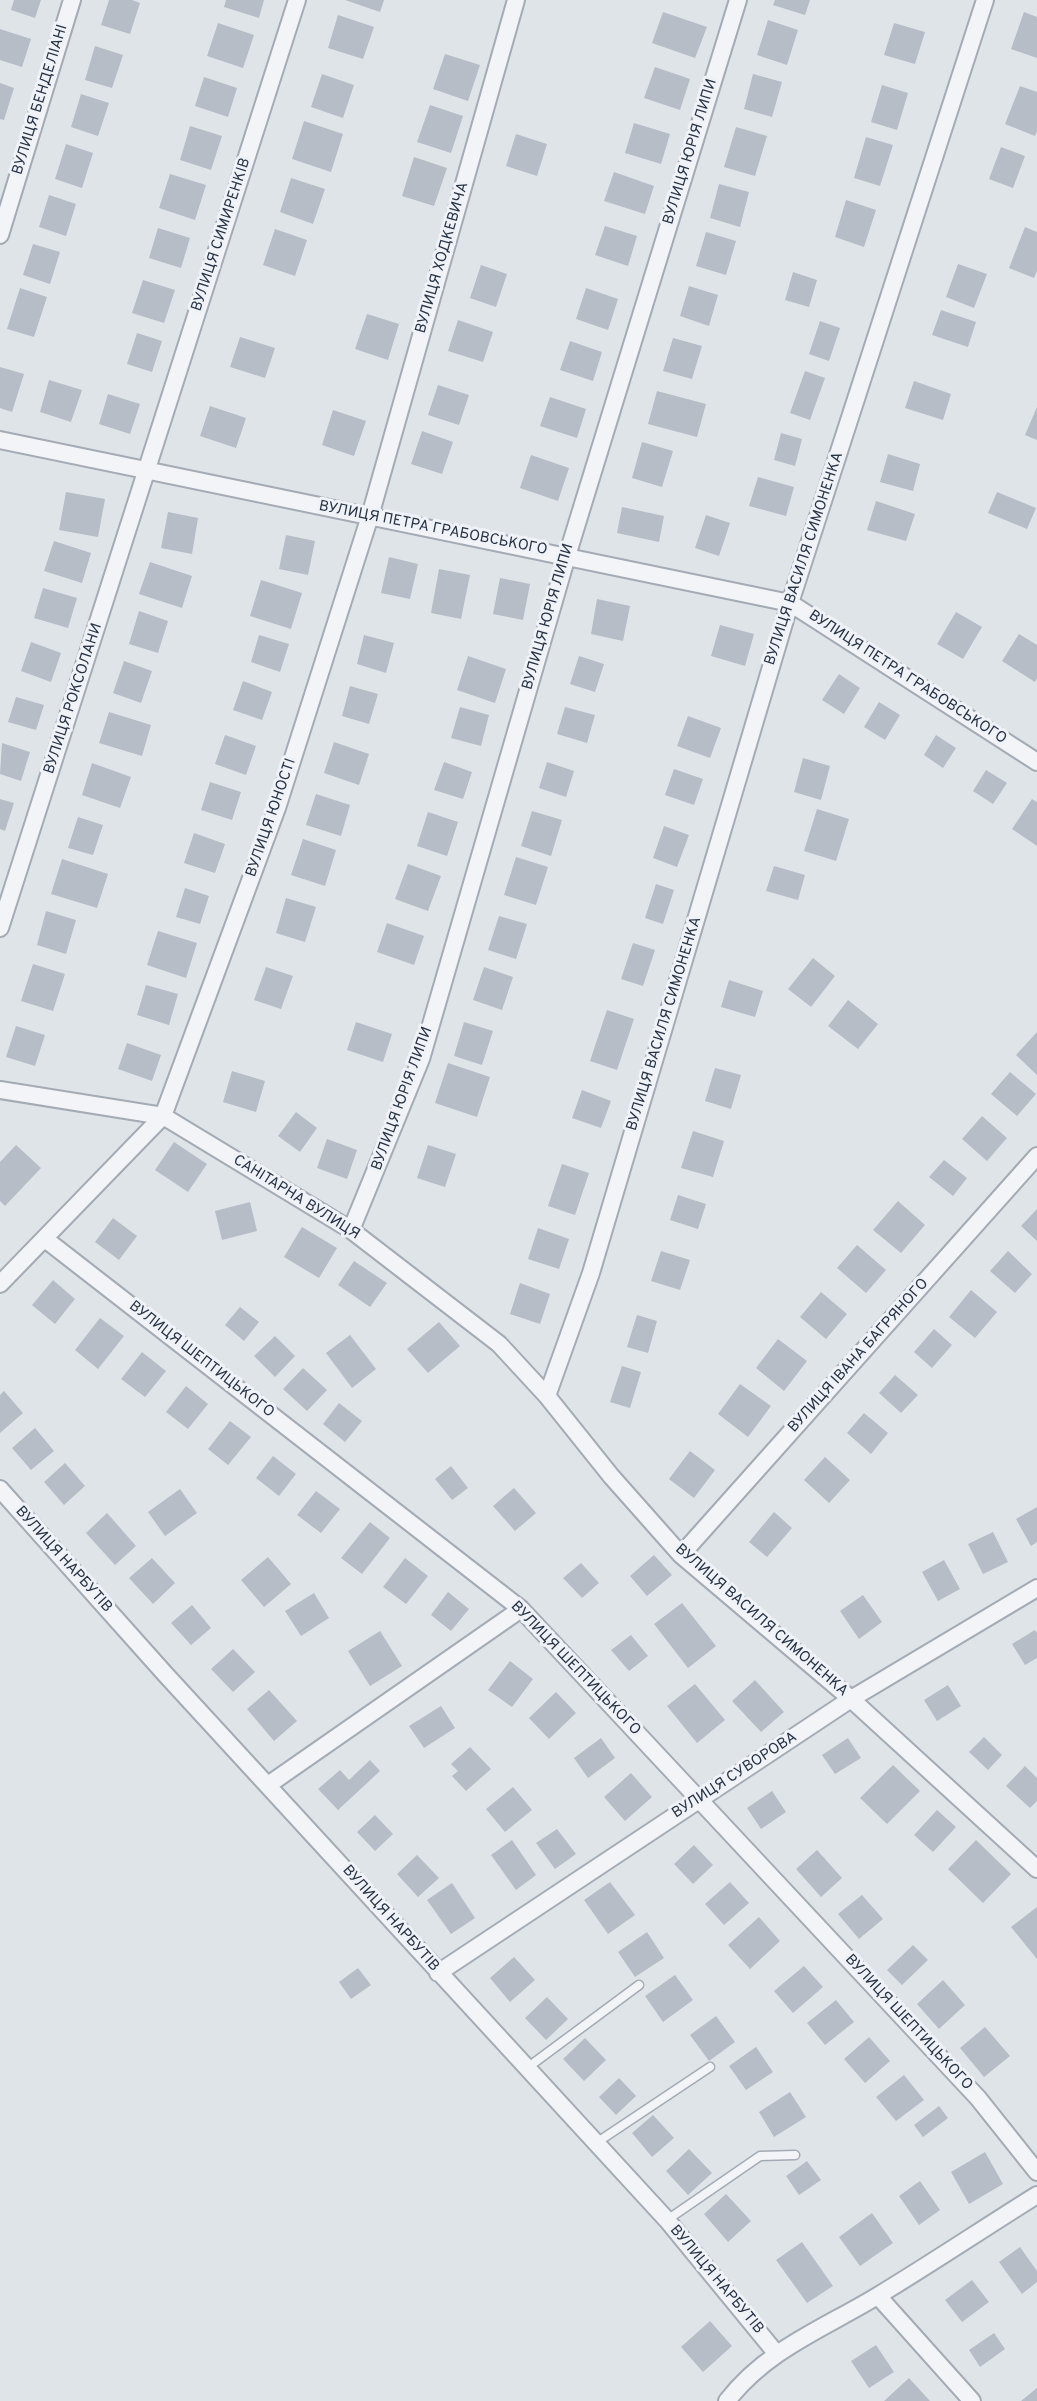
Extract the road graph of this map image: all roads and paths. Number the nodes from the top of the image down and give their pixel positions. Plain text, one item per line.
1 (72, 0) edge
2 (297, 0) edge
3 (516, 0) edge
4 (738, 0) edge
5 (985, 0) edge
6 (0, 235) edge
7 (0, 441) edge
8 (147, 470) junction
9 (370, 516) junction
10 (567, 556) junction
11 (790, 603) junction
12 (1037, 762) edge
13 (0, 928) edge
14 (0, 1090) edge
15 (163, 1116) junction
16 (1037, 1156) edge
17 (351, 1230) junction
18 (45, 1239) junction
19 (0, 1284) edge
20 (548, 1396) junction
21 (0, 1489) edge
22 (681, 1556) junction
23 (1037, 1588) edge
24 (521, 1609) junction
25 (851, 1699) junction
26 (268, 1785) junction
27 (698, 1800) junction
28 (1037, 1869) edge
29 (438, 1973) junction
30 (639, 1985) dead end
31 (710, 2067) dead end
32 (526, 2068) junction
33 (596, 2143) junction
34 (795, 2155) dead end
35 (1037, 2172) edge
36 (1037, 2195) edge
37 (667, 2220) junction
38 (878, 2296) junction
39 (776, 2353) junction
40 (727, 2401) edge
41 (972, 2401) edge

1 - 6 street, ВУЛИЦЯ БЕНДЕЛІАНІ
2 - 8 street, ВУЛИЦЯ СИМИРЕНКІВ
3 - 9 street, ВУЛИЦЯ ХОДКЕВИЧА
4 - 10 street, ВУЛИЦЯ ЮРІЯ ЛИПИ
5 - 11 street, ВУЛИЦЯ ВАСИЛЯ СИМОНЕНКА
7 - 8 street, ВУЛИЦЯ ПЕТРА ГРАБОВСЬКОГО
8 - 9 street, ВУЛИЦЯ ПЕТРА ГРАБОВСЬКОГО
8 - 13 street, ВУЛИЦЯ РОКСОЛАНИ
9 - 10 street, ВУЛИЦЯ ПЕТРА ГРАБОВСЬКОГО
9 - 15 street, ВУЛИЦЯ ЮНОСТІ
10 - 11 street, ВУЛИЦЯ ПЕТРА ГРАБОВСЬКОГО
10 - 17 street, ВУЛИЦЯ ЮРІЯ ЛИПИ
11 - 12 street, ВУЛИЦЯ ПЕТРА ГРАБОВСЬКОГО
11 - 20 street, ВУЛИЦЯ ВАСИЛЯ СИМОНЕНКА
14 - 15 street, САНІТАРНА ВУЛИЦЯ
15 - 17 street, САНІТАРНА ВУЛИЦЯ
15 - 18 street
16 - 22 street, ВУЛИЦЯ ІВАНА БАГРЯНОГО
17 - 20 street, САНІТАРНА ВУЛИЦЯ
18 - 19 street
18 - 24 street, ВУЛИЦЯ ШЕПТИЦЬКОГО
20 - 22 street, ВУЛИЦЯ ВАСИЛЯ СИМОНЕНКА
21 - 26 street, ВУЛИЦЯ НАРБУТІВ
22 - 25 street, ВУЛИЦЯ ВАСИЛЯ СИМОНЕНКА
23 - 25 street, ВУЛИЦЯ СУВОРОВА
24 - 26 street
24 - 27 street, ВУЛИЦЯ ШЕПТИЦЬКОГО
25 - 27 street, ВУЛИЦЯ СУВОРОВА
25 - 28 street, ВУЛИЦЯ ВАСИЛЯ СИМОНЕНКА
26 - 29 street, ВУЛИЦЯ НАРБУТІВ
27 - 29 street, ВУЛИЦЯ СУВОРОВА
27 - 35 street, ВУЛИЦЯ ШЕПТИЦЬКОГО
29 - 32 street, ВУЛИЦЯ НАРБУТІВ
30 - 32 lane
31 - 33 lane
32 - 33 street, ВУЛИЦЯ НАРБУТІВ
33 - 37 street, ВУЛИЦЯ НАРБУТІВ
34 - 37 lane
36 - 38 street
37 - 39 street, ВУЛИЦЯ НАРБУТІВ
38 - 39 street
38 - 41 street
39 - 40 street

